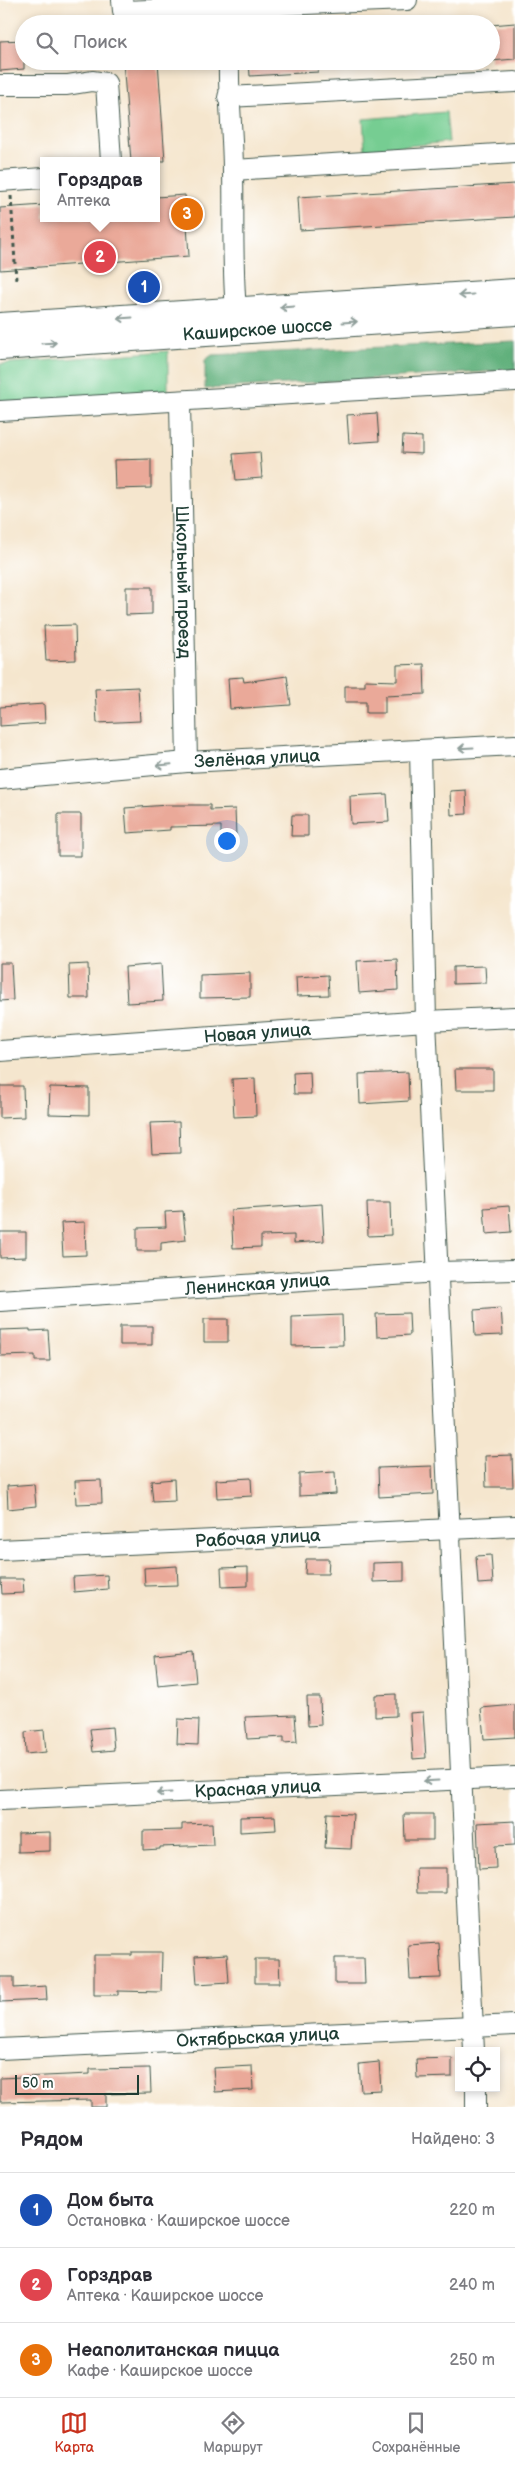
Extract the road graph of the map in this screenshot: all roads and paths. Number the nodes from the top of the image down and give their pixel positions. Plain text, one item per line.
1 (407, 0) edge
2 (122, 6) edge
3 (219, 15) edge
4 (241, 15) edge
5 (229, 70) edge
6 (515, 82) edge
7 (0, 84) edge
8 (228, 97) junction
9 (515, 153) edge
10 (111, 157) edge
11 (234, 170) junction
12 (40, 178) edge
13 (5, 181) edge
14 (16, 280) dead end
15 (515, 292) edge
16 (236, 310) junction
17 (515, 312) edge
18 (0, 326) edge
19 (0, 346) edge
20 (515, 381) edge
21 (180, 402) junction
22 (0, 411) edge
23 (515, 745) edge
24 (420, 750) junction
25 (187, 762) junction
26 (0, 779) edge
27 (515, 1017) edge
28 (426, 1021) junction
29 (0, 1050) edge
30 (515, 1270) edge
31 (439, 1272) junction
32 (0, 1301) edge
33 (515, 1526) edge
34 (449, 1529) junction
35 (0, 1550) edge
36 (515, 1777) edge
37 (463, 1780) junction
38 (0, 1800) edge
39 (515, 2025) edge
40 (474, 2027) junction
41 (474, 2047) edge
42 (0, 2049) edge
43 (476, 2092) edge
44 (476, 2107) edge

1 - 4 street
2 - 3 street
5 - 8 street
6 - 8 street
7 - 10 street
8 - 11 street
9 - 11 street
11 - 16 street
12 - 13 street
13 - 14 path
15 -> 16 main road, Каширское шоссе
16 -> 18 main road, Каширское шоссе
19 -> 17 main road, Каширское шоссе
20 - 21 street
21 - 22 street
21 - 25 street, Школьный проезд
23 -> 24 street, Зелёная улица
24 - 25 street, Зелёная улица
24 - 28 street
25 -> 26 street, Зелёная улица
27 - 28 street, Новая улица
28 - 29 street, Новая улица
28 - 31 street
30 - 31 street, Ленинская улица
31 - 32 street, Ленинская улица
31 - 34 street
33 - 34 street, Рабочая улица
34 - 35 street, Рабочая улица
34 - 37 street
36 - 37 street, Красная улица
37 -> 38 street, Красная улица
37 - 40 street
39 - 40 street, Октябрьская улица
40 - 41 street
40 - 42 street, Октябрьская улица
43 - 44 street

